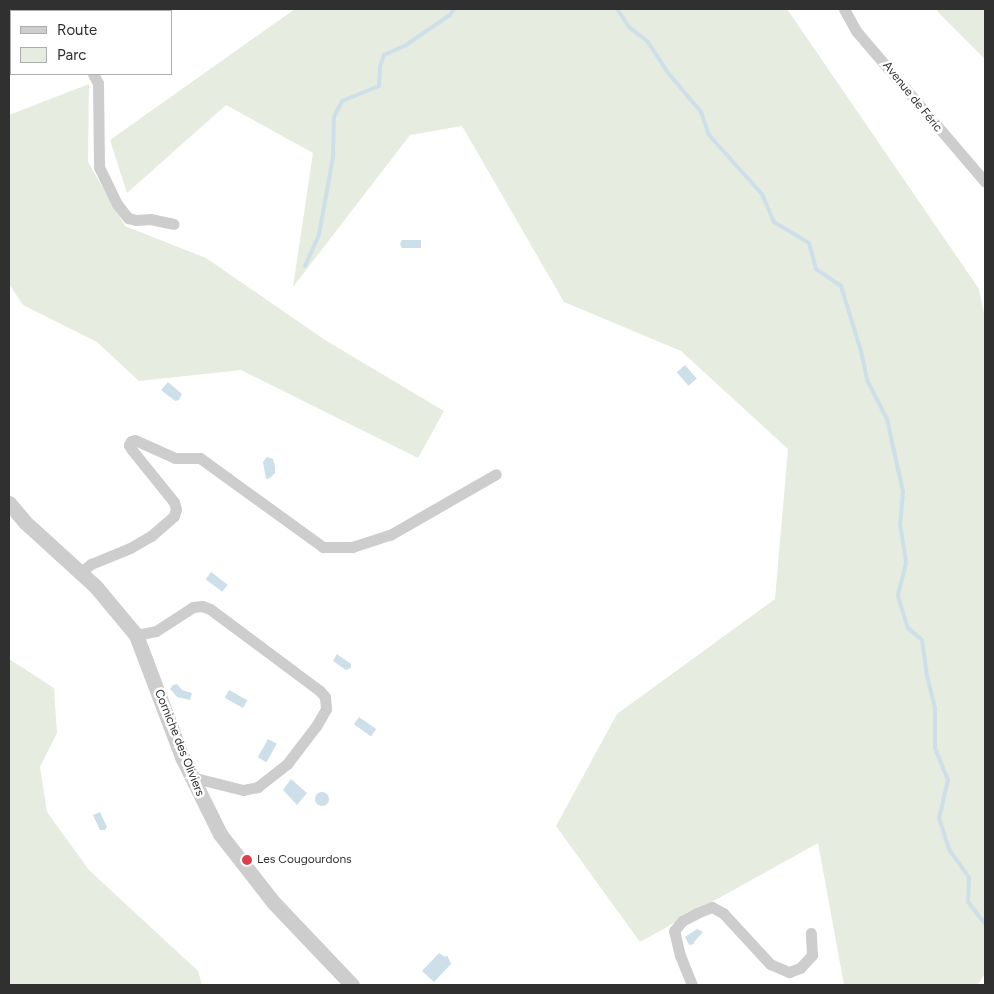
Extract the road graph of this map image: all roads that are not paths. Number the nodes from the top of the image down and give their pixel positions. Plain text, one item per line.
1 (844, 9) edge
2 (94, 75) edge
3 (985, 182) edge
4 (173, 224) dead end
5 (496, 474) dead end
6 (9, 503) edge
7 (81, 572) junction
8 (136, 636) junction
9 (191, 777) junction
10 (811, 933) dead end
11 (352, 985) edge
12 (692, 985) edge

1 - 3 street, Avenue de Féric
2 - 4 street
5 - 7 street
6 - 7 street, Corniche des Oliviers
7 - 8 street, Corniche des Oliviers
8 - 9 street, Corniche des Oliviers
8 - 9 street
9 - 11 street, Corniche des Oliviers
10 - 12 street

